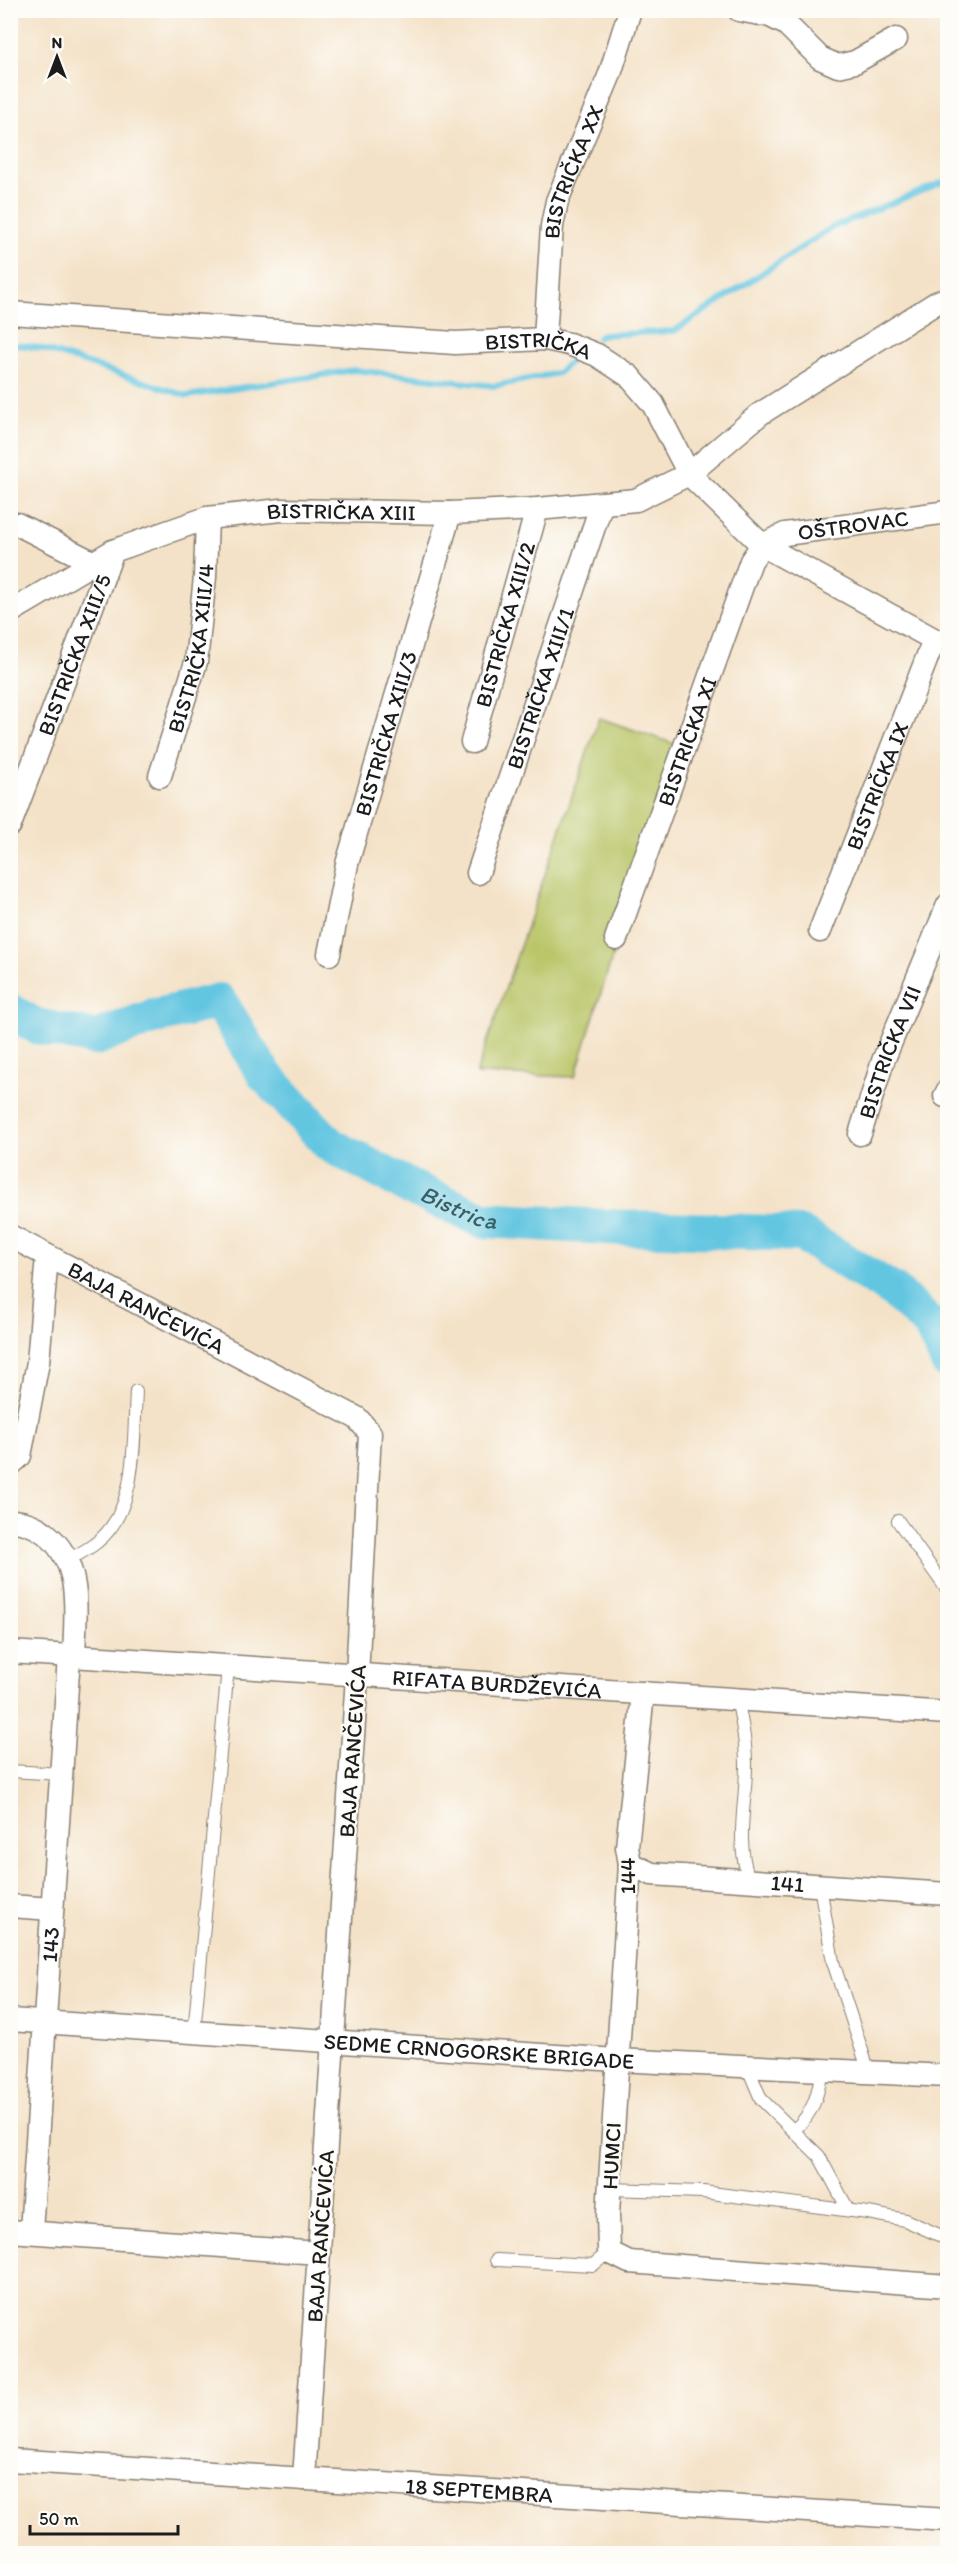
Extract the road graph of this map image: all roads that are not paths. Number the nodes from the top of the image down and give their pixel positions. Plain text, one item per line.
1 (630, 10) edge
2 (739, 10) edge
3 (896, 39) dead end
4 (948, 298) edge
5 (10, 313) edge
6 (545, 339) junction
7 (690, 474) junction
8 (602, 503) junction
9 (537, 509) junction
10 (948, 512) edge
11 (450, 513) junction
12 (207, 518) junction
13 (17, 524) dead end
14 (762, 545) junction
15 (103, 557) junction
16 (10, 612) edge
17 (941, 644) edge
18 (472, 742) dead end
19 (160, 776) dead end
20 (10, 825) edge
21 (478, 873) dead end
22 (948, 905) edge
23 (820, 931) dead end
24 (616, 939) dead end
25 (329, 954) dead end
26 (860, 1134) dead end
27 (10, 1236) edge
28 (47, 1256) junction
29 (135, 1391) dead end
30 (10, 1465) edge
31 (10, 1521) edge
32 (898, 1521) dead end
33 (68, 1560) junction
34 (948, 1591) edge
35 (10, 1652) edge
36 (71, 1657) junction
37 (228, 1667) junction
38 (357, 1676) junction
39 (643, 1694) junction
40 (737, 1699) junction
41 (948, 1713) edge
42 (10, 1771) edge
43 (62, 1774) junction
44 (630, 1864) junction
45 (749, 1881) junction
46 (820, 1886) junction
47 (948, 1894) edge
48 (10, 1906) edge
49 (52, 1909) junction
50 (10, 2020) edge
51 (45, 2024) junction
52 (194, 2033) junction
53 (333, 2041) junction
54 (617, 2060) junction
55 (747, 2066) junction
56 (822, 2070) junction
57 (868, 2072) junction
58 (948, 2076) edge
59 (795, 2130) junction
60 (609, 2189) junction
61 (849, 2211) junction
62 (20, 2231) edge
63 (948, 2239) edge
64 (609, 2252) junction
65 (319, 2253) junction
66 (496, 2260) dead end
67 (948, 2286) edge
68 (10, 2460) edge
69 (304, 2479) junction
70 (948, 2520) edge

1 - 6 street, BISTRIČKA XX
2 - 3 street
4 - 7 street, BISTRIČKA XIII
5 - 6 street, BISTRIČKA
6 - 7 street, BISTRIČKA
7 - 8 street, BISTRIČKA XIII
7 - 14 street, BISTRIČKA
8 - 9 street, BISTRIČKA XIII
8 - 21 street, BISTRIČKA XIII/1
9 - 11 street, BISTRIČKA XIII
9 - 18 street, BISTRIČKA XIII/2
10 - 14 street, OŠTROVAC
11 - 12 street, BISTRIČKA XIII
11 - 25 street, BISTRIČKA XIII/3
12 - 15 street, BISTRIČKA XIII
12 - 19 street, BISTRIČKA XIII/4
13 - 15 street
14 - 17 street, BISTRIČKA
14 - 24 street, BISTRIČKA XI
15 - 16 street, BISTRIČKA XIII
15 - 20 street, BISTRIČKA XIII/5
17 - 23 street, BISTRIČKA IX
22 - 26 street, BISTRIČKA VII
27 - 28 street, BAJA RANČEVIĆA
28 - 30 street
28 - 38 street, BAJA RANČEVIĆA
29 - 33 lane
31 - 33 street
32 - 34 lane
33 - 36 street, 143
35 - 36 street, RIFATA BURDŽEVIĆA
36 - 37 street, RIFATA BURDŽEVIĆA
36 - 43 street, 143
37 - 38 street, RIFATA BURDŽEVIĆA
37 - 52 lane
38 - 39 street, RIFATA BURDŽEVIĆA
38 - 53 street, BAJA RANČEVIĆA
39 - 40 street, RIFATA BURDŽEVIĆA
39 - 44 street, 144
40 - 41 street, RIFATA BURDŽEVIĆA
40 - 45 lane
42 - 43 lane
43 - 49 street, 143
44 - 45 street, 141
44 - 54 street, 144
45 - 46 street, 141
46 - 47 street, 141
46 - 57 lane
48 - 49 street
49 - 51 street, 143
50 - 51 street, SEDME CRNOGORSKE BRIGADE
51 - 52 street, SEDME CRNOGORSKE BRIGADE
51 - 62 street, 143
52 - 53 street, SEDME CRNOGORSKE BRIGADE
53 - 54 street, SEDME CRNOGORSKE BRIGADE
53 - 65 street, BAJA RANČEVIĆA
54 - 55 street, SEDME CRNOGORSKE BRIGADE
54 - 60 street, HUMCI
55 - 56 street, SEDME CRNOGORSKE BRIGADE
55 - 59 lane
56 - 57 street, SEDME CRNOGORSKE BRIGADE
56 - 59 lane
57 - 58 street, SEDME CRNOGORSKE BRIGADE
59 - 61 lane
60 - 61 lane
60 - 64 street, HUMCI
61 - 63 lane
62 - 65 street
64 - 66 lane
64 - 67 street
65 - 69 street, BAJA RANČEVIĆA
68 - 69 street, 18 SEPTEMBRA
69 - 70 street, 18 SEPTEMBRA

